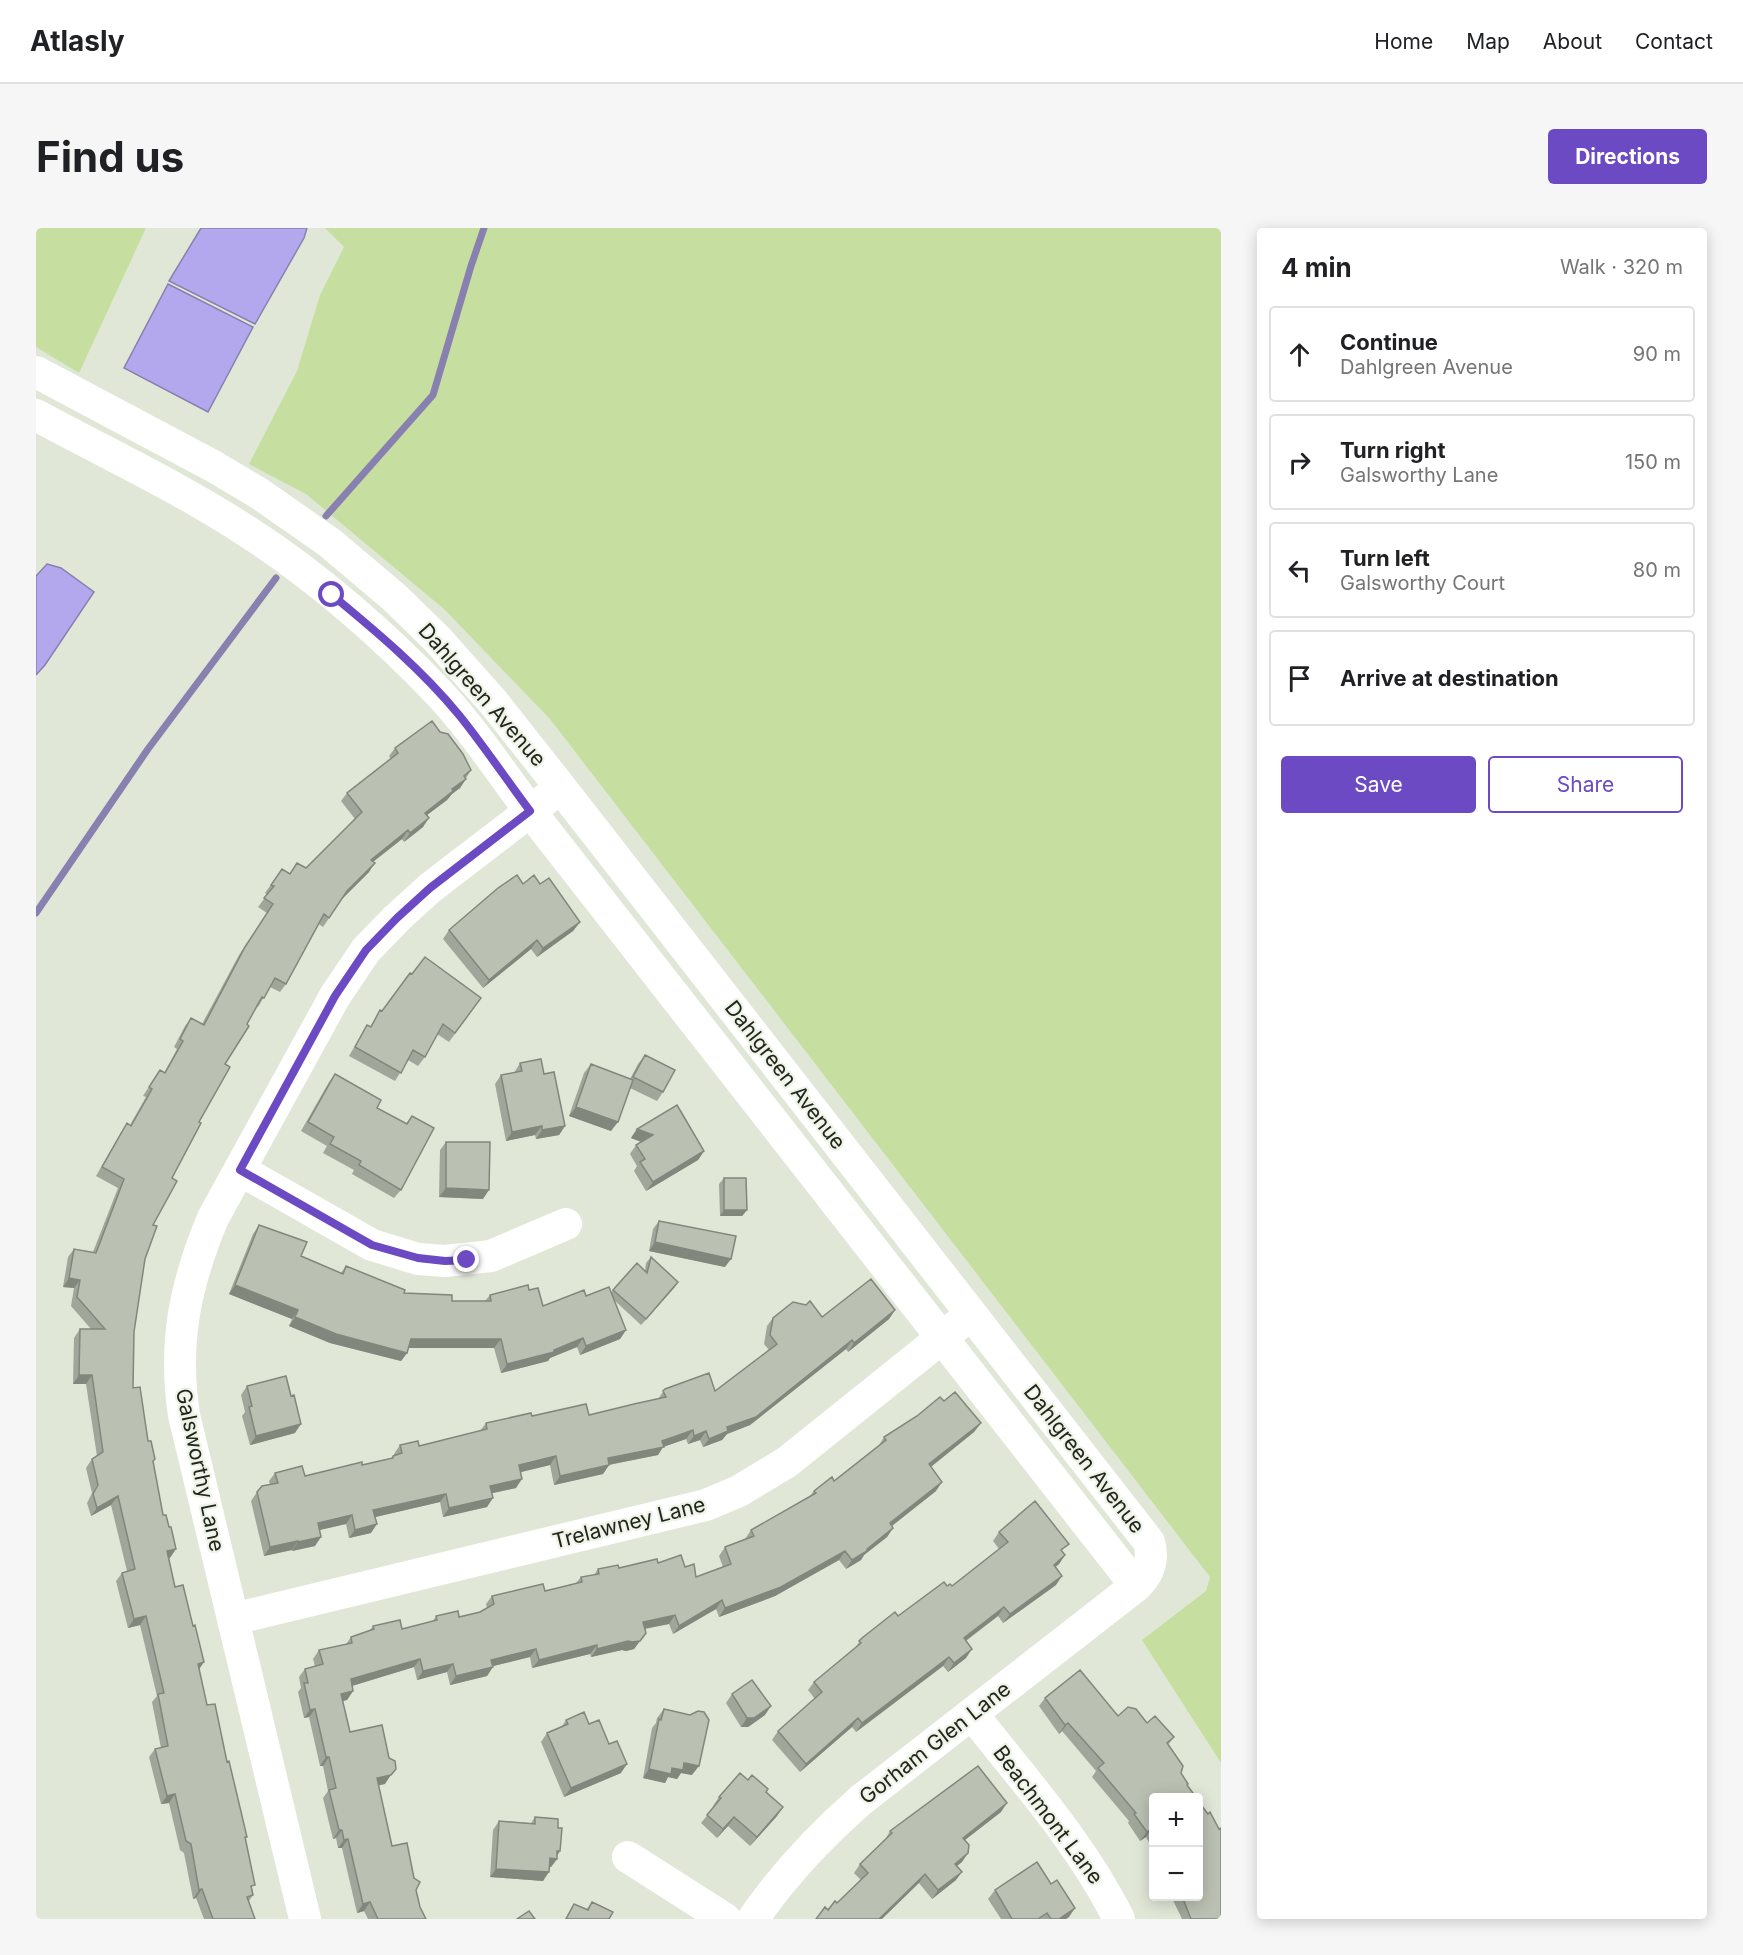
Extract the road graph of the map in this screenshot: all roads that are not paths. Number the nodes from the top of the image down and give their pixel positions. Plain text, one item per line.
1 (36, 372) edge
2 (36, 416) edge
3 (561, 788) junction
4 (530, 811) junction
5 (240, 1170) junction
6 (566, 1224) dead end
7 (971, 1313) junction
8 (943, 1337) junction
9 (1136, 1586) junction
10 (233, 1620) junction
11 (972, 1714) junction
12 (628, 1857) dead end
13 (305, 1919) edge
14 (725, 1919) edge
15 (753, 1919) edge
16 (1119, 1919) edge

1 - 3 street, Dahlgreen Avenue
2 - 4 street, Dahlgreen Avenue
3 - 4 street, Galsworthy Lane
3 - 7 street, Dahlgreen Avenue
4 - 5 street, Galsworthy Lane
4 - 8 street, Dahlgreen Avenue
5 - 6 street
5 - 10 street, Galsworthy Lane
7 - 8 street, Trelawney Lane
7 - 9 street, Dahlgreen Avenue
8 - 9 street, Dahlgreen Avenue
8 - 10 street, Trelawney Lane
9 - 11 street, Gorham Glen Lane
10 - 13 street, Galsworthy Lane
11 - 15 street, Gorham Glen Lane
11 - 16 street, Beachmont Lane
12 - 14 street

